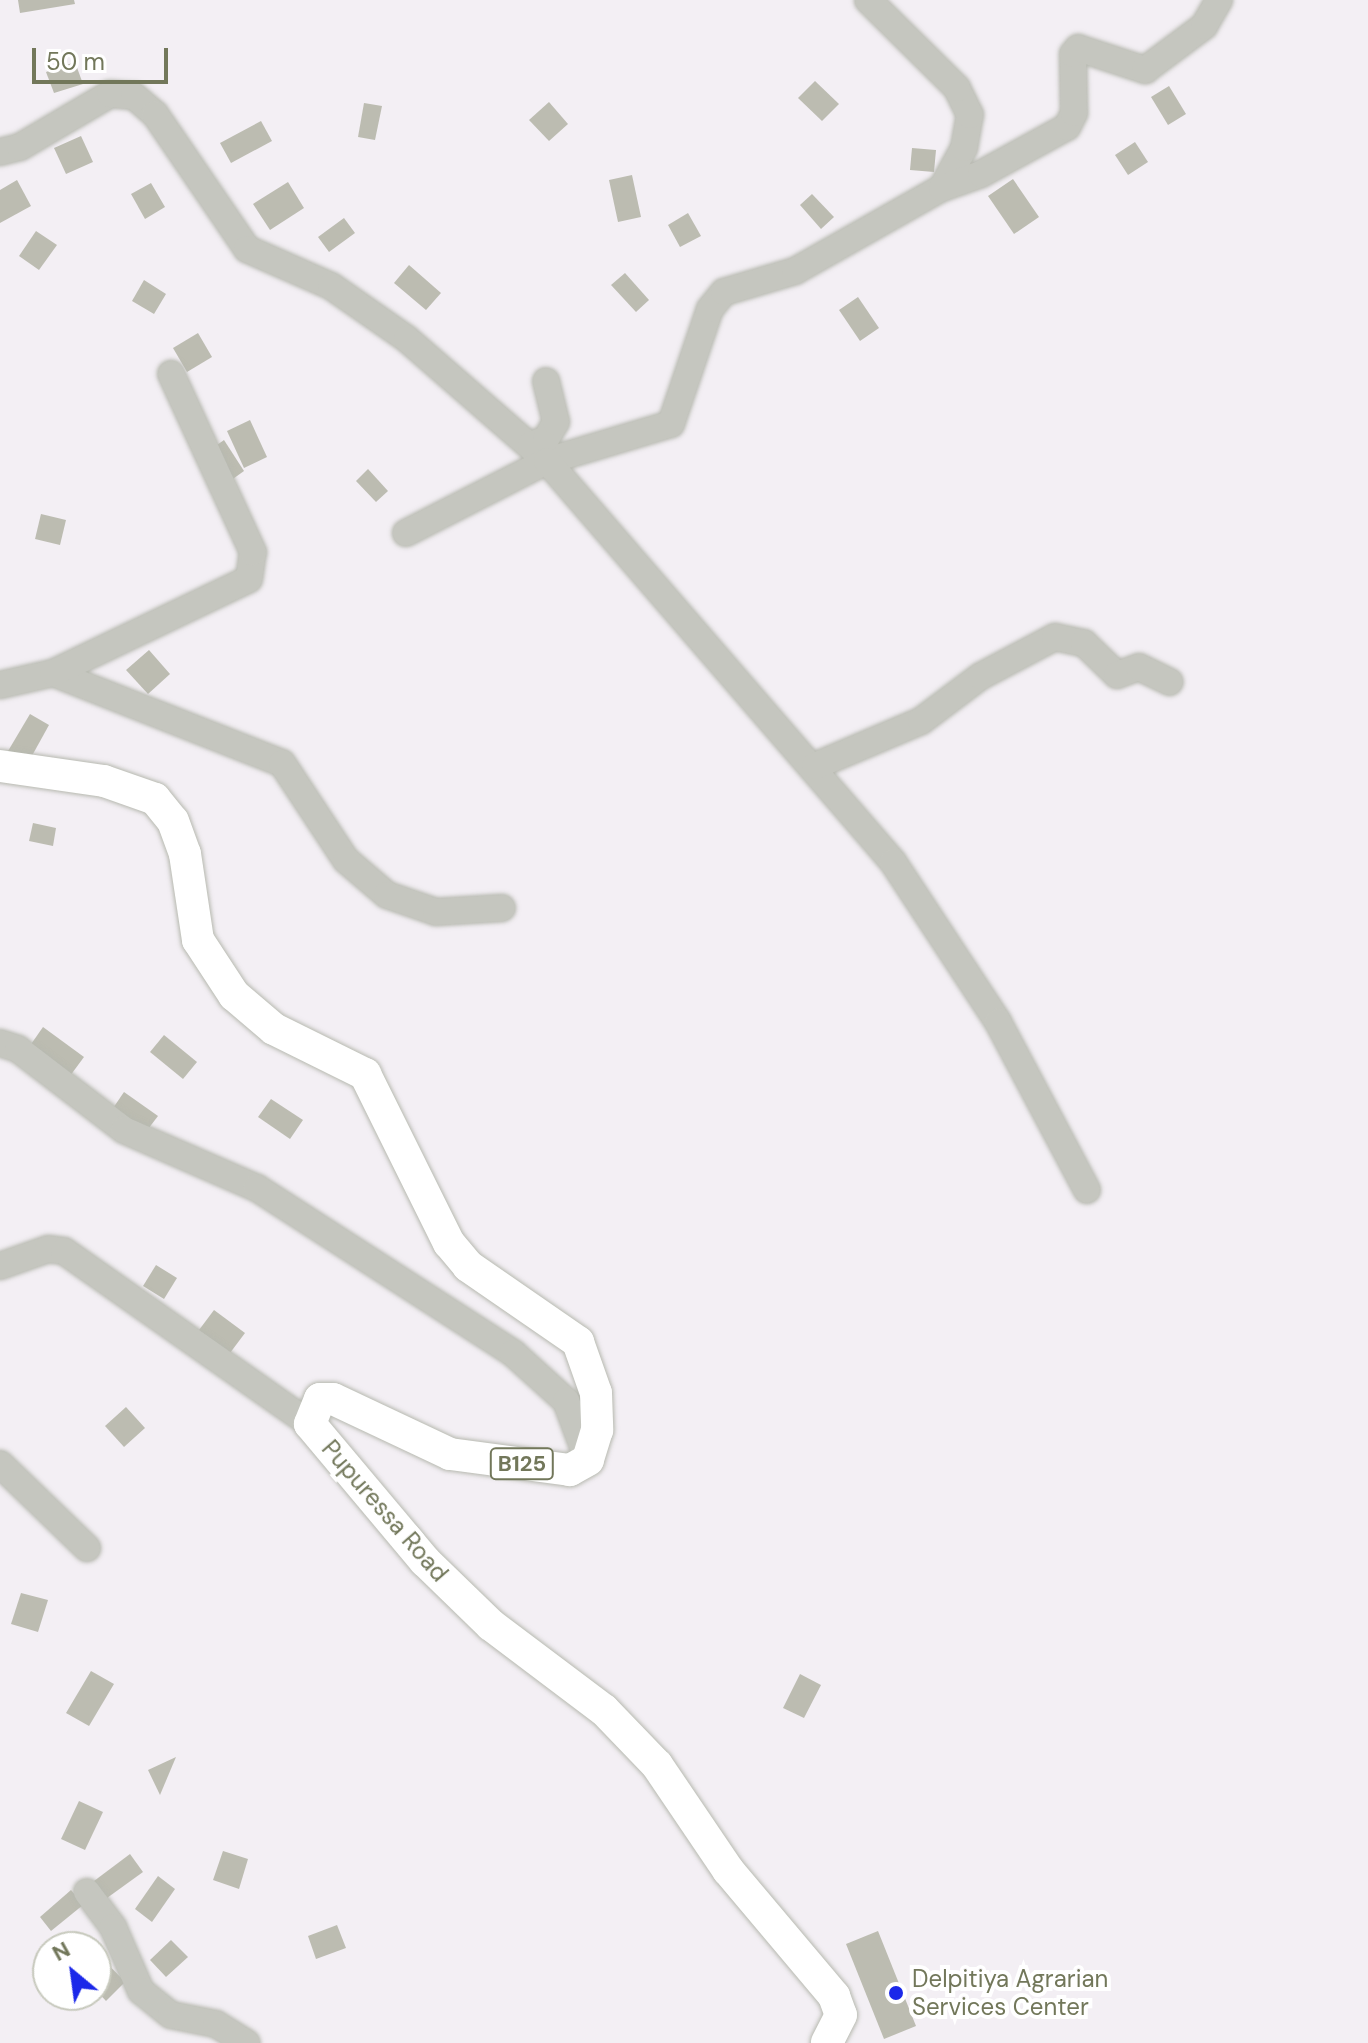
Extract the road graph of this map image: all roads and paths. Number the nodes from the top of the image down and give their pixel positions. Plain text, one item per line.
1 (868, 0) edge
2 (1219, 0) edge
3 (0, 152) edge
4 (942, 188) junction
5 (171, 374) dead end
6 (546, 381) dead end
7 (539, 453) junction
8 (406, 533) dead end
9 (53, 673) junction
10 (1170, 682) dead end
11 (0, 685) edge
12 (0, 766) edge
13 (815, 766) junction
14 (502, 908) dead end
15 (0, 1043) edge
16 (1087, 1190) dead end
17 (0, 1266) edge
18 (310, 1424) junction
19 (588, 1460) junction
20 (0, 1464) edge
21 (87, 1548) dead end
22 (87, 1892) dead end
23 (247, 2043) edge
24 (827, 2043) edge

1 - 4 street
2 - 4 street
3 - 7 street
4 - 7 street
5 - 9 street
6 - 7 street
7 - 8 street
7 - 13 street
9 - 11 street
9 - 14 street
10 - 13 street
12 - 19 main road, B125
13 - 16 street
15 - 19 street
17 - 18 street
18 - 19 main road, Pupuressa Road / B125
18 - 24 main road, Pupuressa Road
20 - 21 street
22 - 23 street

